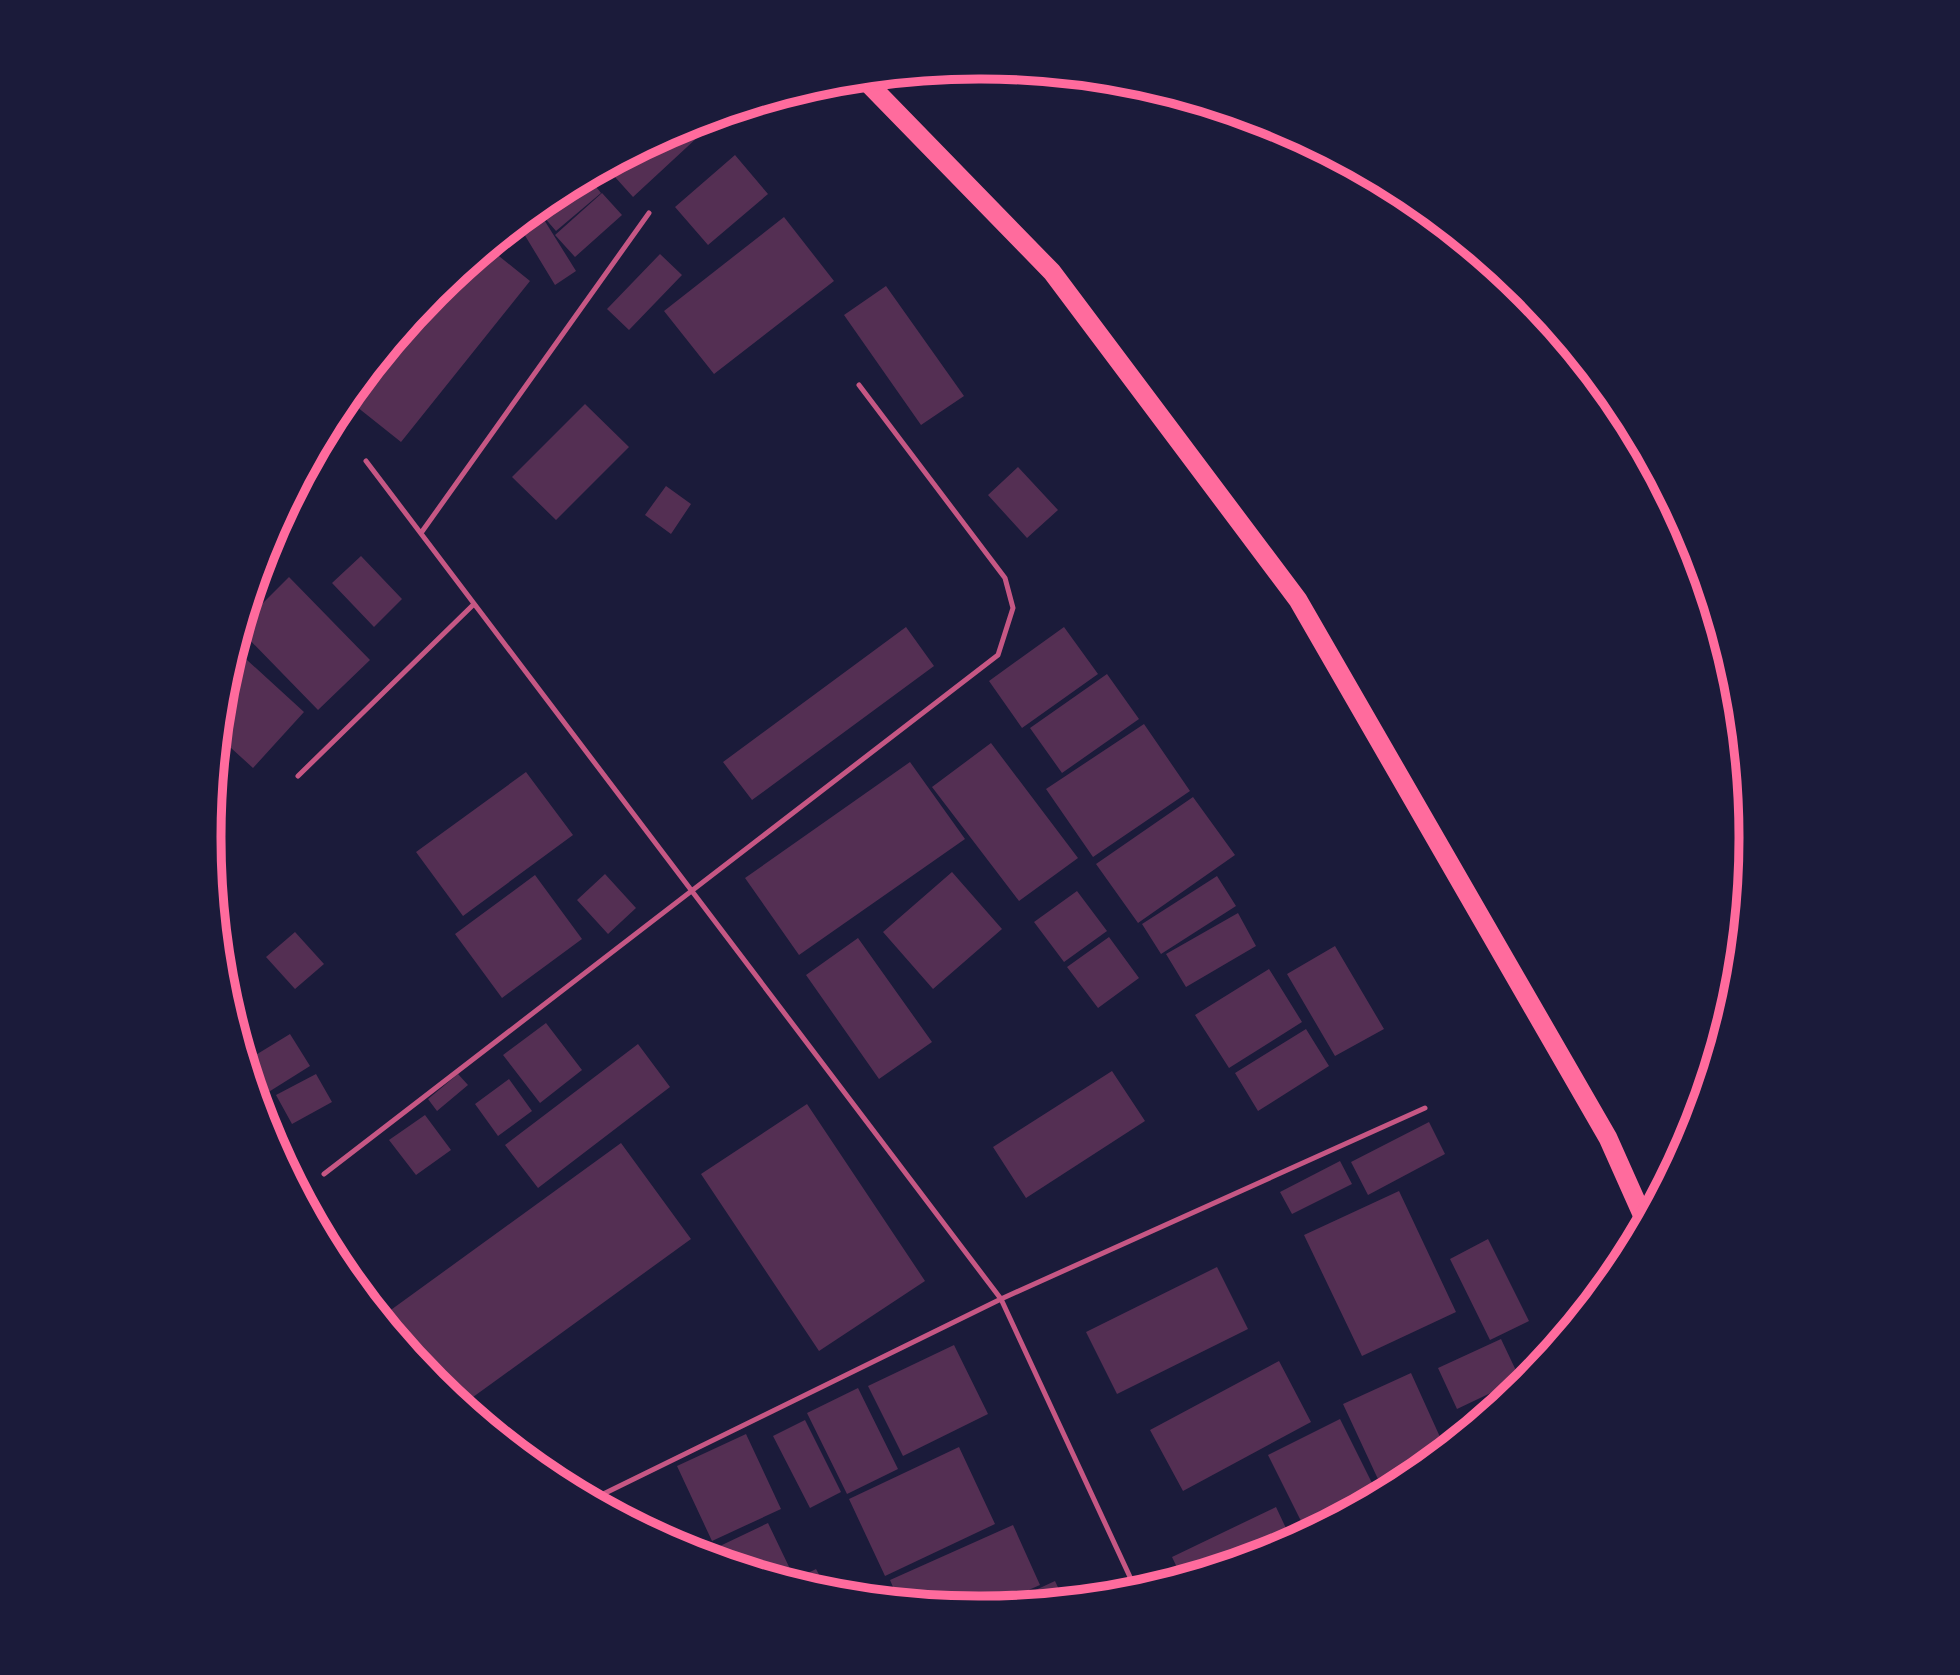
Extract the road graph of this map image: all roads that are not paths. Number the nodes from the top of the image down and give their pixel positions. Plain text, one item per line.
1 (871, 87) edge
2 (649, 213) dead end
3 (859, 385) dead end
4 (366, 461) dead end
5 (421, 533) junction
6 (474, 604) junction
7 (298, 776) dead end
8 (691, 891) junction
9 (1425, 1108) dead end
10 (324, 1174) dead end
11 (1640, 1211) edge
12 (1001, 1299) junction
13 (602, 1495) edge
14 (1132, 1581) edge

1 - 11 highway
2 - 5 lane
3 - 8 lane
4 - 5 lane
5 - 6 lane
6 - 7 lane
6 - 8 lane
8 - 10 lane
8 - 12 lane
9 - 12 lane
12 - 13 lane
12 - 14 lane

